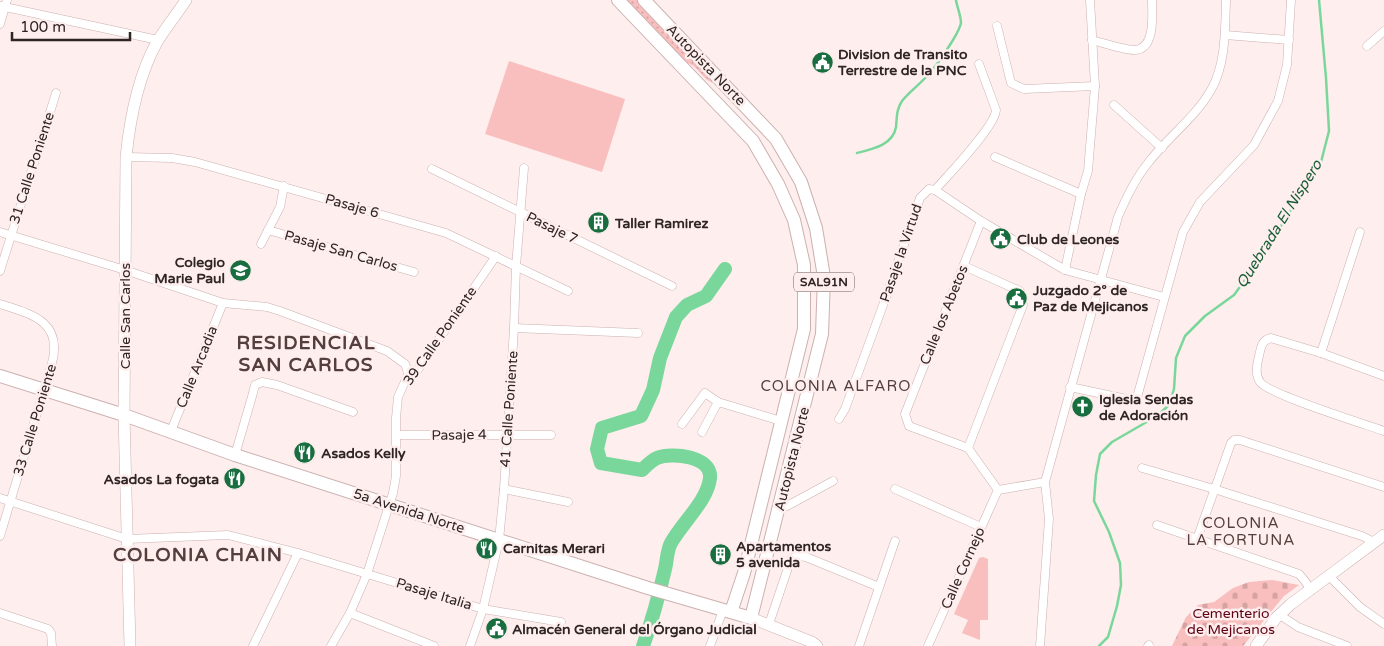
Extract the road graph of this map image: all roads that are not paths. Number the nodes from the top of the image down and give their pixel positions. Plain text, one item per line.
1 (186, 0) edge
2 (618, 0) edge
3 (644, 0) edge
4 (1090, 0) edge
5 (1152, 0) edge
6 (1226, 0) edge
7 (1291, 0) edge
8 (4, 4) edge
9 (0, 24) edge
10 (997, 26) dead end
11 (1384, 31) edge
12 (1225, 35) junction
13 (158, 40) junction
14 (1092, 40) junction
15 (1289, 40) junction
16 (1367, 46) dead end
17 (979, 64) dead end
18 (683, 68) junction
19 (717, 77) junction
20 (1095, 86) junction
21 (56, 93) dead end
22 (744, 104) junction
23 (1114, 105) dead end
24 (731, 118) junction
25 (1162, 148) junction
26 (995, 157) dead end
27 (126, 158) junction
28 (524, 168) dead end
29 (432, 170) dead end
30 (284, 186) junction
31 (935, 190) junction
32 (1081, 194) junction
33 (521, 212) junction
34 (981, 221) junction
35 (268, 230) junction
36 (0, 232) edge
37 (1360, 232) dead end
38 (10, 236) junction
39 (261, 244) dead end
40 (496, 256) junction
41 (516, 266) junction
42 (964, 266) junction
43 (0, 270) edge
44 (126, 270) junction
45 (1065, 270) junction
46 (414, 272) dead end
47 (1100, 279) junction
48 (672, 286) dead end
49 (568, 291) dead end
50 (1164, 297) junction
51 (223, 303) junction
52 (0, 304) edge
53 (514, 328) junction
54 (638, 333) dead end
55 (1321, 353) junction
56 (408, 375) junction
57 (0, 376) edge
58 (1384, 376) edge
59 (1070, 387) junction
60 (44, 390) junction
61 (718, 402) junction
62 (353, 412) dead end
63 (124, 415) junction
64 (839, 419) dead end
65 (781, 422) junction
66 (682, 424) dead end
67 (170, 431) junction
68 (1384, 431) edge
69 (702, 432) dead end
70 (507, 434) junction
71 (397, 435) junction
72 (551, 435) dead end
73 (968, 448) junction
74 (235, 454) junction
75 (1142, 468) dead end
76 (833, 481) dead end
77 (1045, 482) junction
78 (1384, 487) edge
79 (504, 489) junction
80 (895, 489) dead end
81 (1214, 489) junction
82 (998, 490) junction
83 (0, 498) edge
84 (11, 502) junction
85 (568, 502) dead end
86 (389, 504) junction
87 (781, 504) junction
88 (1156, 525) dead end
89 (982, 527) junction
90 (1384, 535) edge
91 (0, 536) edge
92 (1197, 539) junction
93 (127, 540) junction
94 (499, 540) junction
95 (895, 541) dead end
96 (1374, 542) junction
97 (298, 553) junction
98 (367, 574) junction
99 (1329, 576) junction
100 (879, 587) junction
101 (1310, 589) junction
102 (483, 609) junction
103 (727, 611) junction
104 (0, 613) edge
105 (350, 613) junction
106 (1280, 615) junction
107 (751, 618) junction
108 (561, 622) dead end
109 (769, 624) junction
110 (1384, 624) edge
111 (52, 646) edge
112 (130, 646) edge
113 (253, 646) edge
114 (331, 646) edge
115 (434, 646) edge
116 (470, 646) edge
117 (710, 646) edge
118 (817, 646) edge
119 (859, 646) edge
120 (929, 646) edge
121 (1040, 646) edge
122 (1256, 646) edge
123 (1347, 646) edge

1 - 13 street, Calle San Carlos
2 - 18 main road, Autopista Norte / SAL91N
3 - 19 main road, Autopista Norte / SAL91N
4 - 14 street
5 - 14 street
6 - 12 street
7 - 15 street
8 - 9 street
8 - 13 street
10 - 20 street
11 - 16 street
12 - 15 street
12 - 25 street
13 - 27 street, Calle San Carlos
14 - 20 street
15 - 50 street
17 - 31 street
18 - 19 main road
18 - 24 main road, Autopista Norte / SAL91N
19 - 22 main road, Autopista Norte / SAL91N
20 - 32 street
21 - 38 street, 31 Calle Poniente
22 - 24 main road
22 - 87 main road, Autopista Norte / SAL91N
23 - 25 street
24 - 65 main road, Autopista Norte / SAL91N
25 - 47 street
26 - 32 street
27 - 30 street, Pasaje 6
27 - 44 street, Calle San Carlos
28 - 33 street, 41 Calle Poniente
29 - 33 street, Pasaje 7
30 - 35 street, Pasaje San Carlos
30 - 40 street, Pasaje 6
31 - 34 street, Pasaje la Virtud
31 - 64 street, Pasaje la Virtud
32 - 45 street
33 - 41 street, 41 Calle Poniente
33 - 48 street, Pasaje 7
34 - 42 street, Calle los Abetos
34 - 45 street, Pasaje la Virtud
35 - 39 street, Pasaje San Carlos
35 - 46 street, Pasaje San Carlos
36 - 38 street
37 - 55 street
38 - 43 street, 31 Calle Poniente
38 - 44 street
40 - 41 street, Pasaje 6
40 - 56 street, 39 Calle Poniente
41 - 49 street, Pasaje 6
41 - 53 street, 41 Calle Poniente
42 - 73 street
42 - 73 street, Calle los Abetos
44 - 51 street
44 - 63 street, Calle San Carlos
45 - 47 street, Pasaje la Virtud
47 - 50 street, Pasaje la Virtud
47 - 59 street
50 - 59 street
51 - 56 street
51 - 67 street, Calle Arcadia
52 - 60 street, 33 Calle Poniente
53 - 54 street
53 - 70 street, 41 Calle Poniente
55 - 58 street
55 - 68 street
56 - 71 street, 39 Calle Poniente
57 - 60 main road, 5a Avenida Norte
59 - 77 street
60 - 63 main road, 5a Avenida Norte
60 - 84 street, 33 Calle Poniente
61 - 65 street
61 - 66 street
61 - 69 street
62 - 74 street
63 - 67 main road, 5a Avenida Norte
63 - 93 street, Calle San Carlos
65 - 103 main road, Autopista Norte / SAL91N
67 - 74 main road, 5a Avenida Norte
70 - 71 street, Pasaje 4
70 - 72 street, Pasaje 4
70 - 79 street, 41 Calle Poniente
71 - 86 street, 39 Calle Poniente
73 - 82 street
74 - 86 main road, 5a Avenida Norte
75 - 81 street
76 - 87 street
77 - 82 street
77 - 121 street
78 - 81 street
79 - 85 street
79 - 94 street, 41 Calle Poniente
80 - 89 street
81 - 92 street
81 - 96 street
82 - 89 street, Calle Cornejo
83 - 84 street
84 - 91 street, 33 Calle Poniente
84 - 93 street
86 - 94 main road, 5a Avenida Norte
86 - 98 street, 39 Calle Poniente
87 - 107 main road, Autopista Norte / SAL91N
88 - 92 street
89 - 120 street, Calle Cornejo
90 - 96 street
92 - 101 street
93 - 97 street, Pasaje Italia
93 - 112 street, Calle San Carlos
94 - 102 street, 41 Calle Poniente
94 - 103 main road, 5a Avenida Norte
95 - 100 street
96 - 99 street
97 - 98 street, Pasaje Italia
97 - 113 street
98 - 102 street, Pasaje Italia
98 - 105 street, 39 Calle Poniente
99 - 101 street
99 - 110 street
100 - 109 street
100 - 119 street
101 - 106 street
102 - 108 street, Pasaje Italia
102 - 116 street, 41 Calle Poniente
103 - 107 main road, 5a Avenida Norte
103 - 117 street
104 - 111 street
105 - 114 street, 39 Calle Poniente
105 - 115 street
106 - 122 street
106 - 123 street
107 - 109 street, 5a Avenida Norte
109 - 118 street, 5a Avenida Norte

